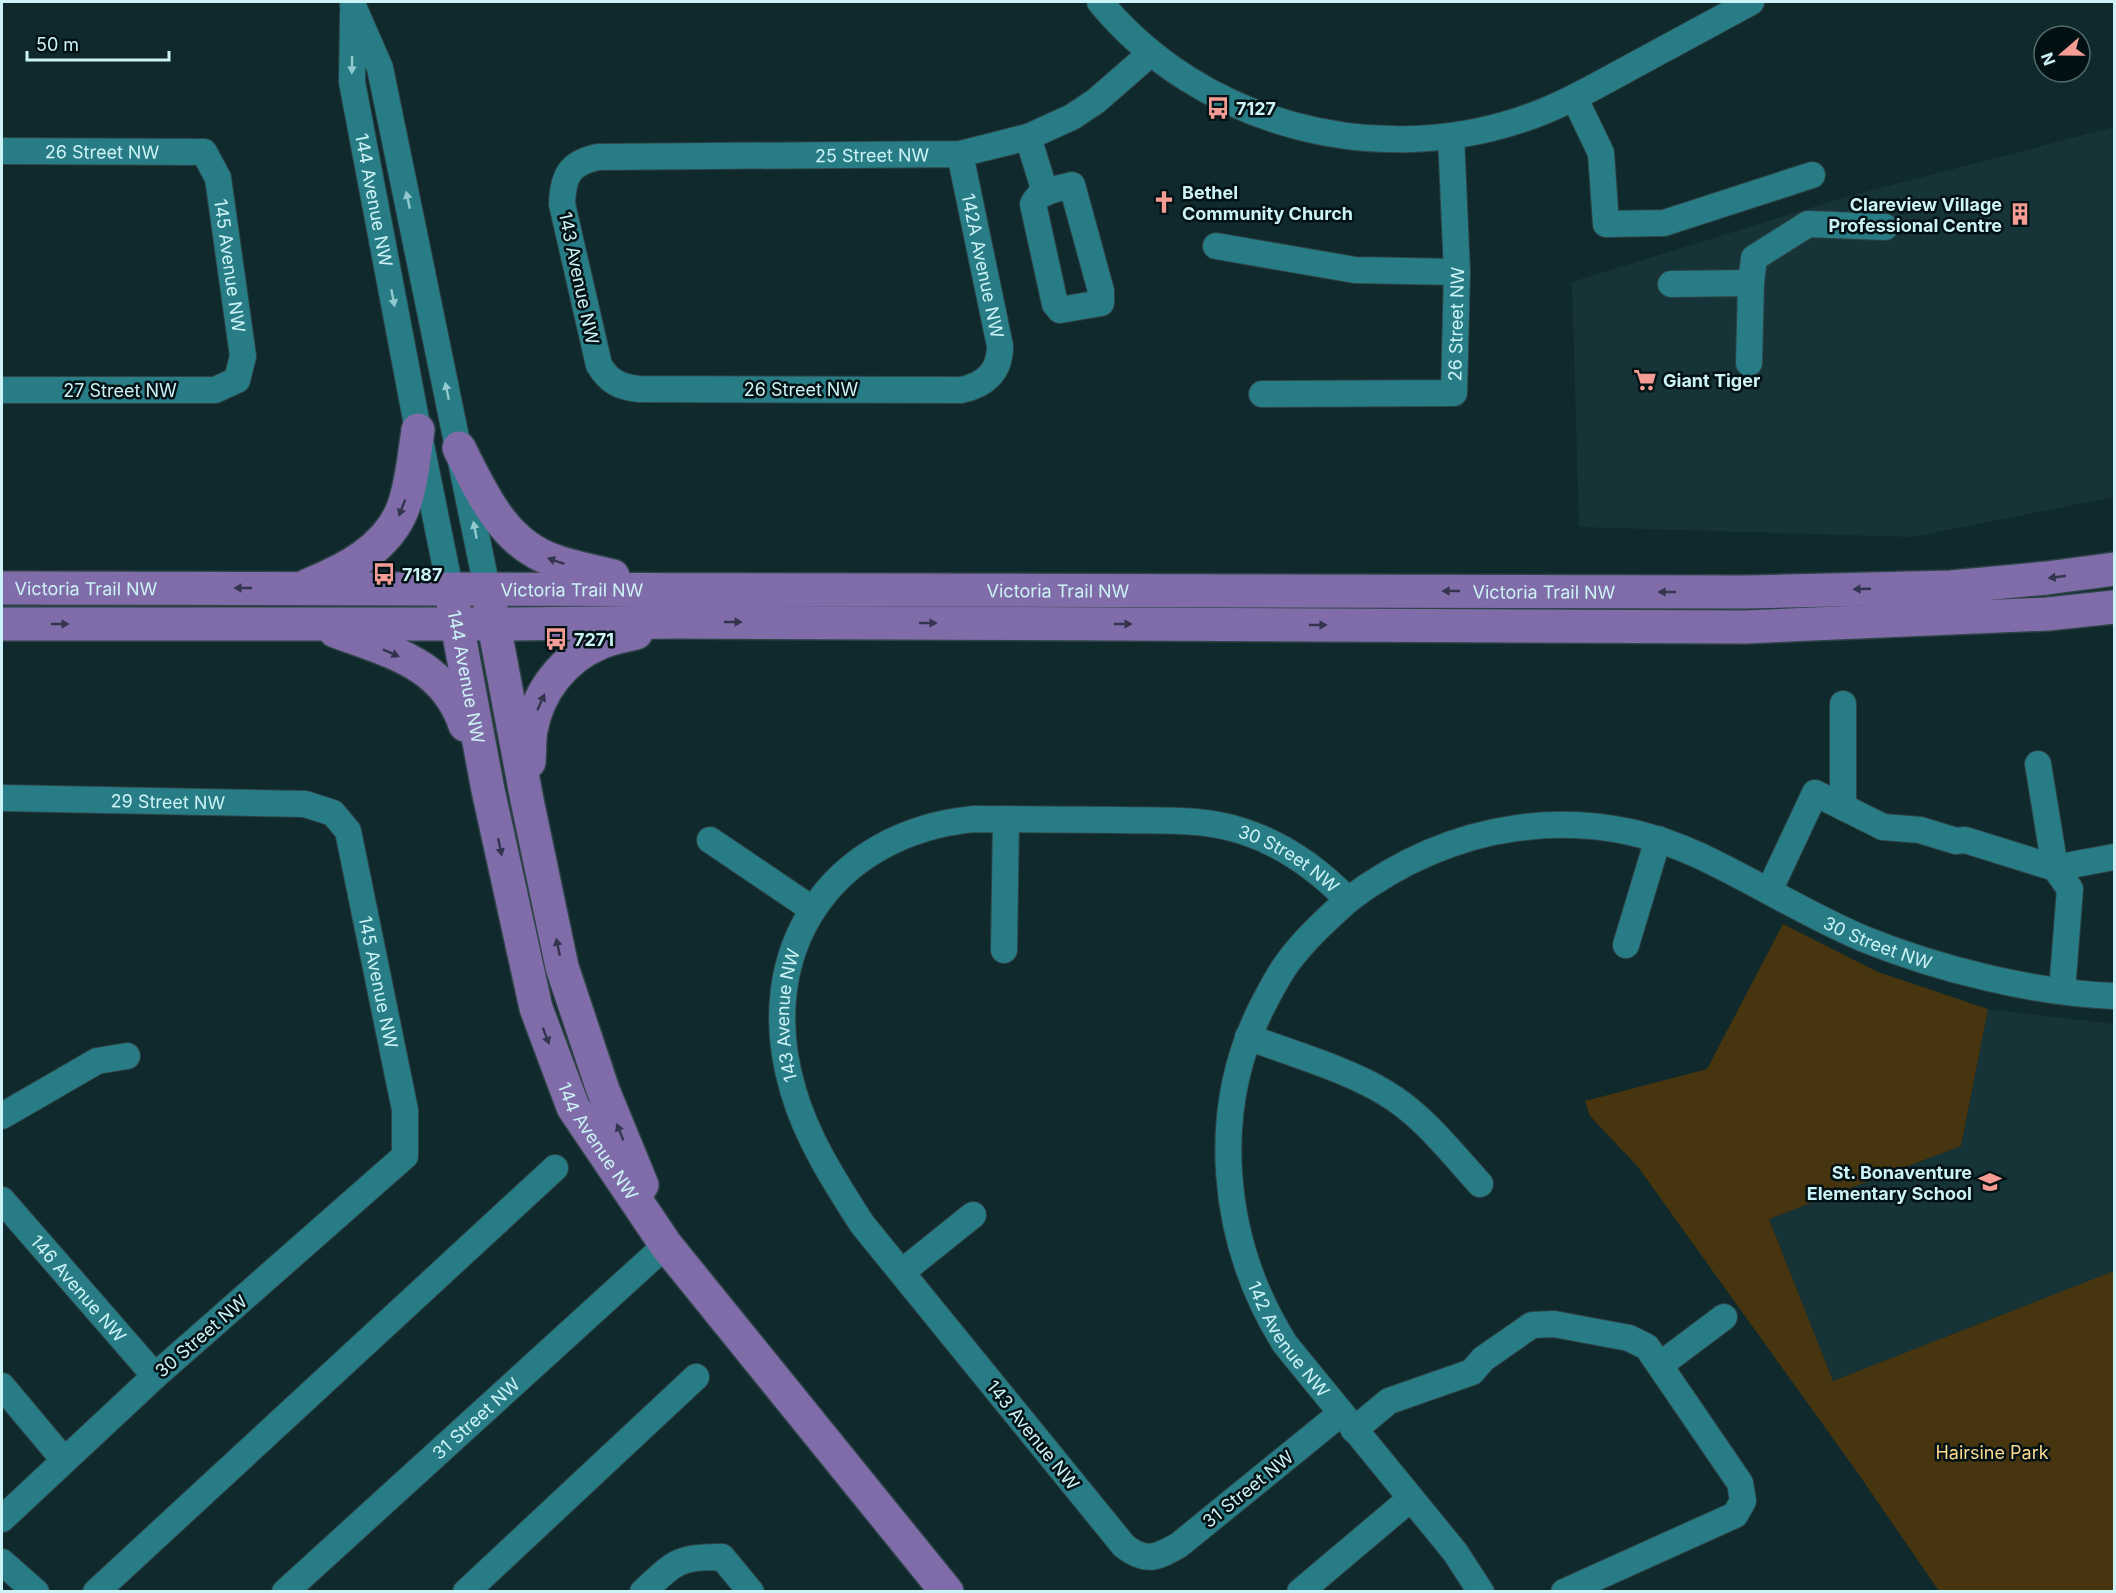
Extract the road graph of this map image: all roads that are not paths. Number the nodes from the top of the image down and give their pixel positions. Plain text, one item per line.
1 (1100, 2) edge
2 (1751, 2) edge
3 (353, 4) edge
4 (1151, 53) junction
5 (1575, 99) junction
6 (1451, 136) junction
7 (1028, 137) junction
8 (2, 151) edge
9 (204, 152) joint
10 (960, 154) junction
11 (568, 172) joint
12 (1812, 175) dead end
13 (1045, 192) dead end
14 (1886, 227) dead end
15 (1216, 246) dead end
16 (1457, 272) junction
17 (1751, 283) junction
18 (1671, 284) dead end
19 (1749, 363) dead end
20 (991, 376) joint
21 (237, 380) joint
22 (610, 380) joint
23 (2, 390) edge
24 (1262, 394) dead end
25 (418, 430) junction
26 (459, 448) junction
27 (2115, 569) edge
28 (2, 588) edge
29 (302, 588) junction
30 (450, 588) junction
31 (487, 588) junction
32 (674, 589) junction
33 (2115, 607) edge
34 (675, 622) junction
35 (2, 624) edge
36 (317, 624) junction
37 (456, 624) junction
38 (494, 624) junction
39 (1843, 704) dead end
40 (2038, 764) dead end
41 (488, 790) junction
42 (2, 798) edge
43 (527, 800) junction
44 (1844, 807) junction
45 (333, 813) joint
46 (1006, 819) junction
47 (1658, 839) junction
48 (710, 840) dead end
49 (2115, 857) edge
50 (2055, 868) junction
51 (1769, 891) junction
52 (1348, 900) junction
53 (812, 909) junction
54 (1626, 945) dead end
55 (1004, 951) dead end
56 (2062, 991) junction
57 (2115, 996) edge
58 (1248, 1037) junction
59 (127, 1056) dead end
60 (2, 1116) edge
61 (405, 1156) joint
62 (555, 1168) dead end
63 (1480, 1184) dead end
64 (2, 1200) edge
65 (973, 1215) dead end
66 (666, 1245) junction
67 (902, 1272) junction
68 (1724, 1317) dead end
69 (1660, 1365) junction
70 (155, 1376) junction
71 (696, 1377) dead end
72 (2, 1386) edge
73 (1347, 1422) junction
74 (64, 1460) junction
75 (1410, 1498) junction
76 (2, 1519) edge
77 (1151, 1558) joint
78 (2, 1562) edge
79 (1316, 1586) edge
80 (36, 1592) edge
81 (96, 1592) edge
82 (285, 1592) edge
83 (466, 1592) edge
84 (644, 1592) edge
85 (751, 1592) edge
86 (947, 1592) edge
87 (1481, 1592) edge
88 (1564, 1592) edge

1 - 4 street
2 - 5 street
3 -> 25 street, 144 Avenue NW
26 -> 3 street, 144 Avenue NW
4 - 6 street
4 - 7 street, 25 Street NW
5 - 6 street
5 - 12 street
6 - 16 street, 26 Street NW
7 - 10 street, 25 Street NW
7 - 13 street
8 - 9 street, 26 Street NW
9 - 21 street, 145 Avenue NW
10 - 11 street, 25 Street NW
10 - 20 street, 142A Avenue NW
11 - 22 street, 143 Avenue NW
14 - 17 street
15 - 16 street
16 - 24 street, 26 Street NW
17 - 18 street
17 - 19 street
20 - 22 street, 26 Street NW
21 - 23 street, 27 Street NW
25 -> 29 main road
25 - 30 street, 144 Avenue NW
31 -> 26 street, 144 Avenue NW
32 -> 26 main road
27 -> 32 main road, Victoria Trail NW
29 -> 28 main road, Victoria Trail NW
29 - 30 main road, Victoria Trail NW
30 - 31 main road, Victoria Trail NW
30 - 37 main road, 144 Avenue NW
31 - 32 main road, Victoria Trail NW
31 - 38 main road, 144 Avenue NW
34 -> 33 main road, Victoria Trail NW
34 - 38 main road, Victoria Trail NW
43 -> 34 main road
35 -> 36 main road, Victoria Trail NW
36 - 37 main road, Victoria Trail NW
36 -> 41 main road
37 - 38 main road, Victoria Trail NW
37 - 41 main road, 144 Avenue NW
38 - 43 main road, 144 Avenue NW
39 - 44 street
40 - 50 street
41 -> 66 main road, 144 Avenue NW
42 - 45 street, 29 Street NW
66 -> 43 main road, 144 Avenue NW
44 - 50 street
44 - 51 street
45 - 61 street, 145 Avenue NW
46 - 52 street, 30 Street NW
46 - 53 street, 30 Street NW
46 - 55 street
47 - 51 street, 30 Street NW
47 - 52 street, 30 Street NW
47 - 54 street
48 - 53 street
49 - 50 street
50 - 56 street
51 - 56 street, 30 Street NW
52 - 58 street, 142 Avenue NW
53 - 67 street, 143 Avenue NW
56 - 57 street, 30 Street NW
58 - 63 street
58 - 73 street, 142 Avenue NW
59 - 60 street
61 - 70 street, 30 Street NW
62 - 81 street
64 - 70 street, 146 Avenue NW
65 - 67 street
66 - 82 street, 31 Street NW
66 - 86 main road, 144 Avenue NW
67 - 77 street, 143 Avenue NW
68 - 69 street
69 - 73 street, 31 Street NW
69 - 88 street, 31 Street NW
70 - 74 street, 30 Street NW
71 - 83 street
72 - 74 street
73 - 75 street, 142 Avenue NW
73 - 77 street, 31 Street NW
74 - 76 street, 30 Street NW
75 - 79 street
75 - 87 street, 142 Avenue NW
78 - 80 street
84 - 85 street

